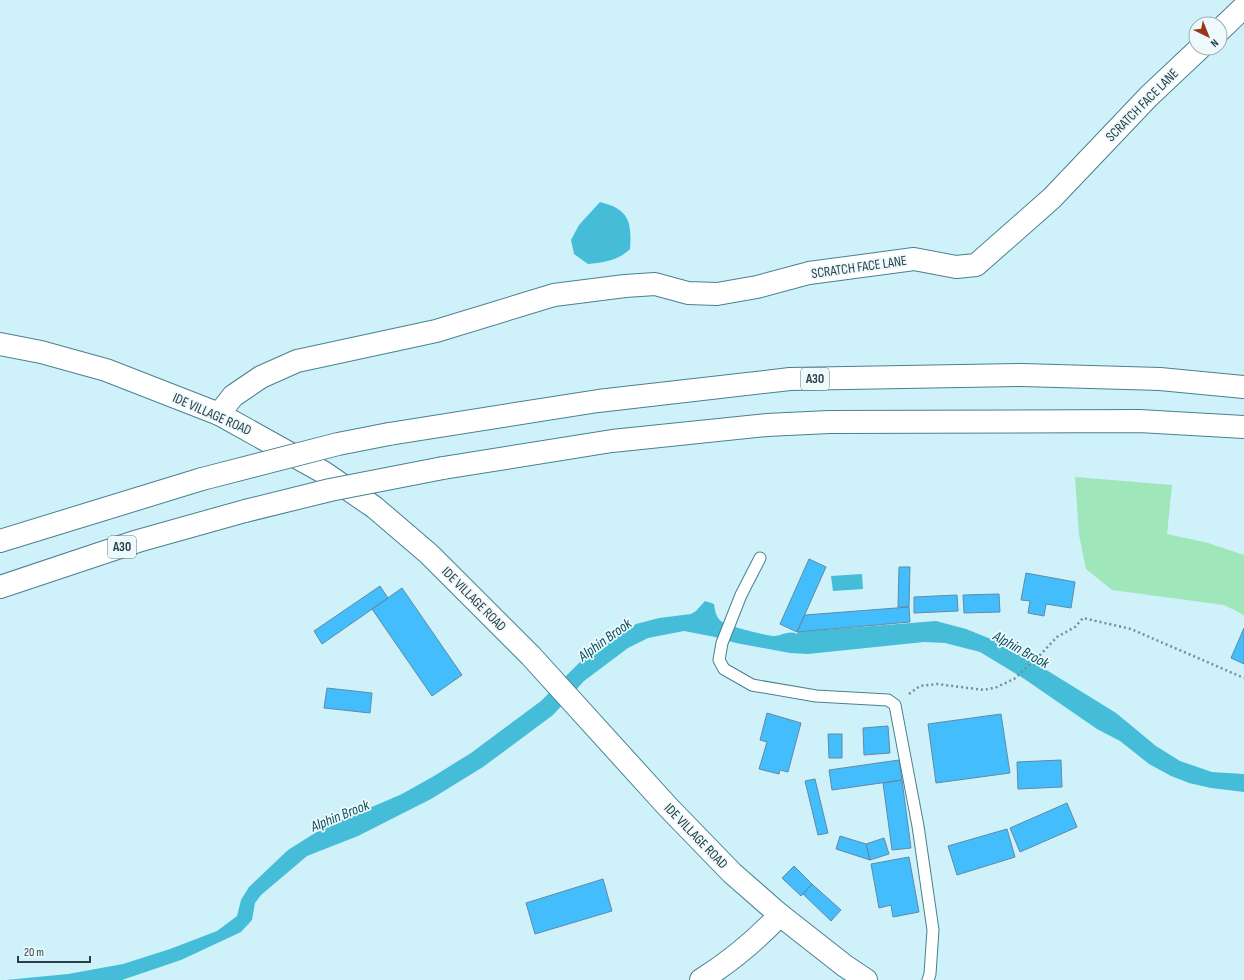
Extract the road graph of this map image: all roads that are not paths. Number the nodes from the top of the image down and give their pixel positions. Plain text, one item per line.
1 (1244, 7) edge
2 (1228, 22) edge
3 (1192, 56) edge
4 (0, 344) edge
5 (1244, 388) edge
6 (219, 414) junction
7 (1244, 427) edge
8 (0, 542) edge
9 (760, 558) dead end
10 (0, 588) edge
11 (780, 915) junction
12 (701, 980) edge
13 (866, 980) edge
14 (928, 980) edge

1 - 2 main road
3 - 6 main road, SCRATCH FACE LANE
4 - 6 main road, IDE VILLAGE ROAD
5 - 8 main road, A30, bridge
6 - 11 main road, IDE VILLAGE ROAD
7 - 10 main road, A30, bridge
9 - 14 lane
11 - 12 main road
11 - 13 main road, IDE VILLAGE ROAD

